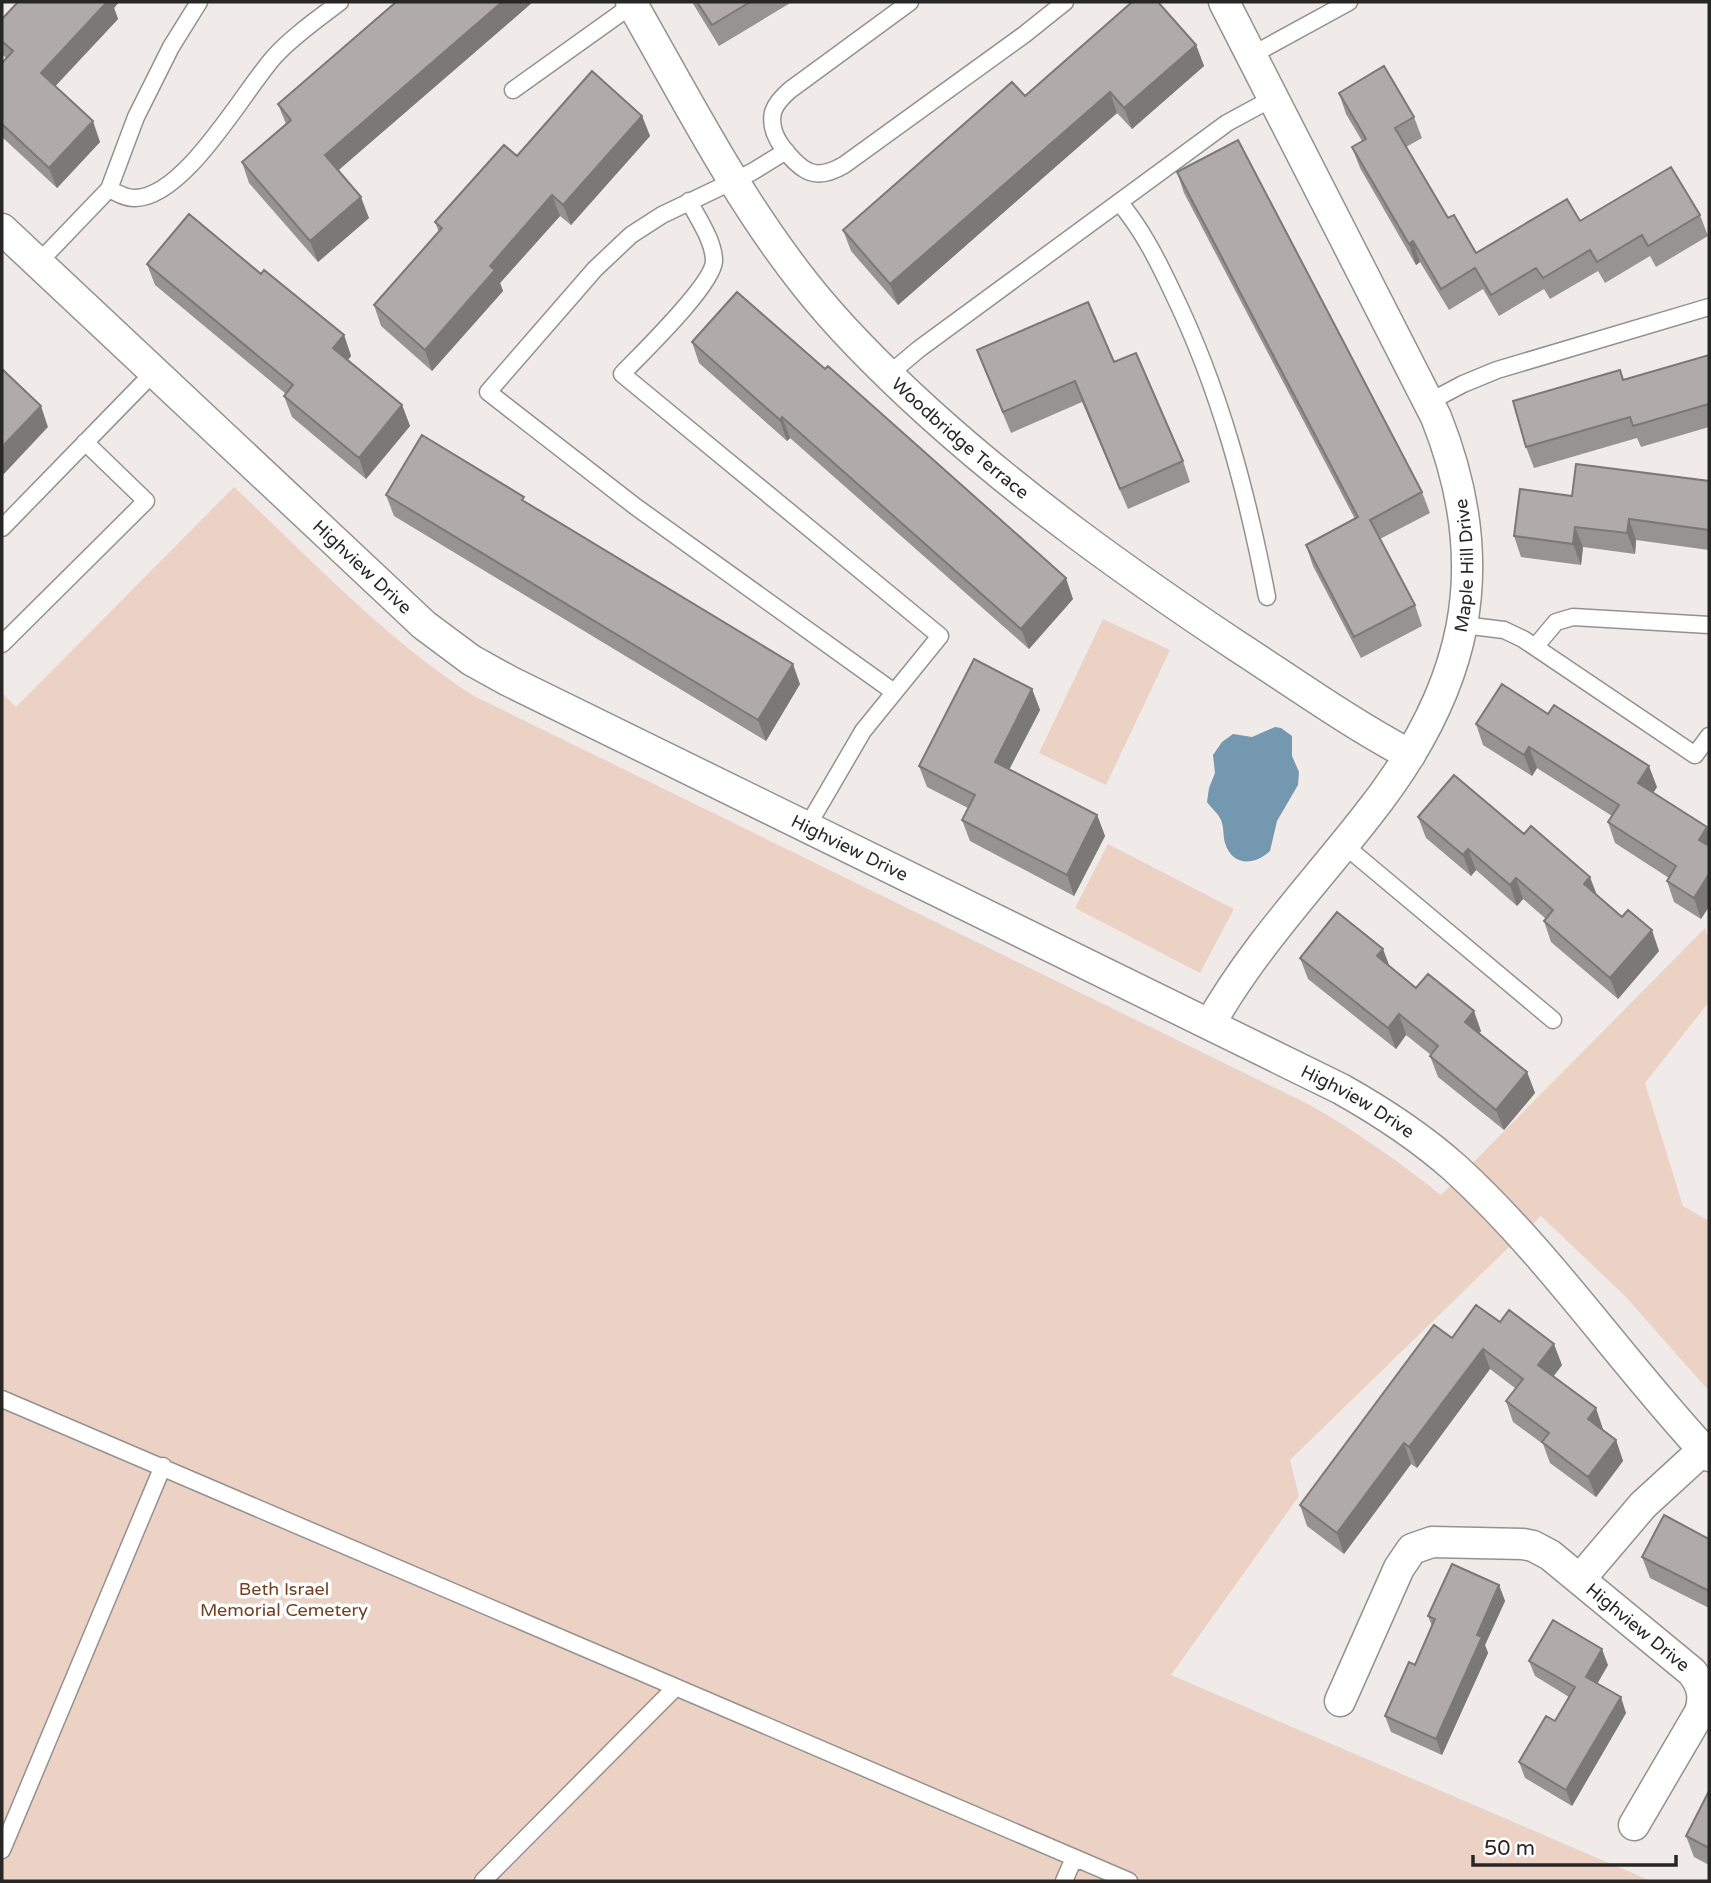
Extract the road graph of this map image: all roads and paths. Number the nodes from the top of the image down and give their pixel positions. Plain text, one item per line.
1 (199, 2) edge
2 (340, 2) edge
3 (910, 2) edge
4 (1065, 2) edge
5 (1224, 2) edge
6 (1349, 2) edge
7 (631, 3) edge
8 (1252, 55) junction
9 (513, 90) dead end
10 (1273, 98) junction
11 (786, 151) junction
12 (732, 181) junction
13 (109, 189) junction
14 (689, 201) junction
15 (1119, 202) junction
16 (2, 229) edge
17 (38, 263) junction
18 (1709, 307) edge
19 (154, 372) junction
20 (888, 375) junction
21 (1429, 401) junction
22 (85, 442) junction
23 (2, 528) edge
24 (1267, 597) dead end
25 (1463, 625) junction
26 (1709, 625) edge
27 (2, 644) edge
28 (1535, 647) junction
29 (894, 692) junction
30 (1709, 736) edge
31 (1410, 755) junction
32 (807, 827) junction
33 (1344, 845) junction
34 (1553, 1020) dead end
35 (1210, 1024) junction
36 (2, 1399) edge
37 (1706, 1453) edge
38 (163, 1466) junction
39 (1580, 1579) junction
40 (676, 1688) junction
41 (1340, 1701) dead end
42 (1634, 1825) dead end
43 (2, 1850) edge
44 (1074, 1858) junction
45 (483, 1881) edge
46 (1064, 1881) edge
47 (1129, 1881) edge

1 - 13 lane
2 - 13 lane
3 - 11 lane
4 - 11 lane
5 - 8 street, Maple Hill Drive
6 - 8 lane
7 - 9 lane
7 - 12 street, Woodbridge Terrace
8 - 10 street, Maple Hill Drive
10 - 15 lane
10 - 21 street, Maple Hill Drive
11 - 12 lane
12 - 14 lane
12 - 20 street, Woodbridge Terrace
13 - 17 lane
14 - 29 lane
14 - 29 lane
15 - 20 lane
15 - 24 lane
16 - 17 street, Highview Drive
17 - 19 street, Highview Drive
18 - 21 lane
19 - 22 lane
19 - 32 street, Highview Drive
20 - 31 street, Woodbridge Terrace
21 - 25 street, Maple Hill Drive
22 - 23 lane
22 - 27 lane
25 - 28 lane
25 - 31 street, Maple Hill Drive
26 - 28 lane
28 - 30 lane
29 - 32 lane
31 - 33 street, Maple Hill Drive
32 - 35 street, Highview Drive
33 - 34 lane
33 - 35 street, Maple Hill Drive
35 - 37 street, Highview Drive
36 - 38 lane
37 - 39 street, Highview Drive
38 - 40 lane
38 - 43 lane
39 - 41 street, Highview Drive
39 - 42 street, Highview Drive
40 - 44 lane
40 - 45 lane
44 - 46 lane
44 - 47 lane

